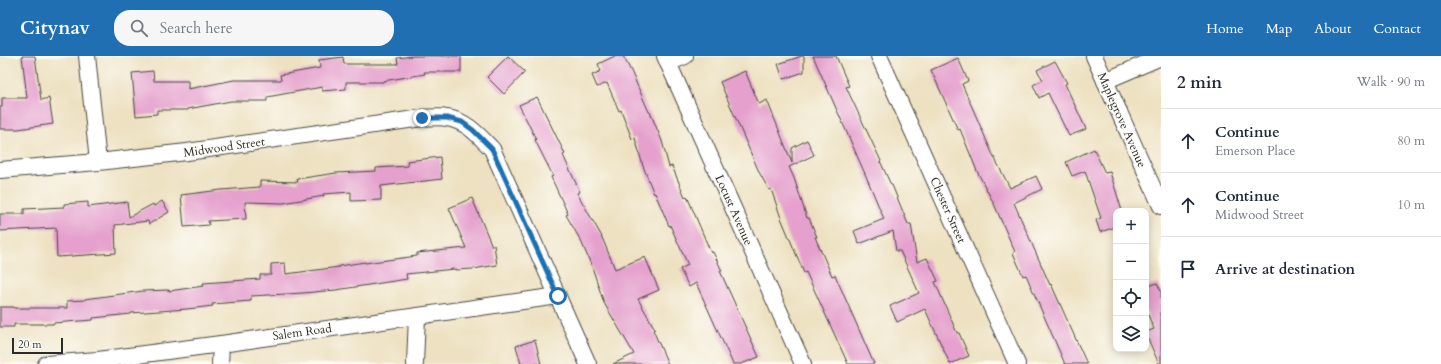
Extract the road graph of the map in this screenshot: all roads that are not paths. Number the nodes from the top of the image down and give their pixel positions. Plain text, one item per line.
1 (87, 56) edge
2 (685, 56) edge
3 (879, 56) edge
4 (1094, 56) edge
5 (1161, 57) edge
6 (667, 60) edge
7 (1105, 81) junction
8 (98, 162) junction
9 (0, 170) edge
10 (1161, 206) edge
11 (558, 296) junction
12 (417, 316) junction
13 (221, 344) junction
14 (46, 364) edge
15 (220, 364) edge
16 (415, 364) edge
17 (588, 364) edge
18 (803, 364) edge
19 (1018, 364) edge

1 - 8 street
2 - 6 street
3 - 19 street, Chester Street
4 - 7 street, Maplegrove Avenue
5 - 7 street
6 - 18 street, Locust Avenue
7 - 10 street, Maplegrove Avenue
8 - 9 street, Midwood Street
8 - 11 street, Midwood Street
11 - 12 street, Salem Road
11 - 17 street, Midwood Street
12 - 13 street, Salem Road
12 - 16 street
13 - 14 street, Salem Road
13 - 15 street

